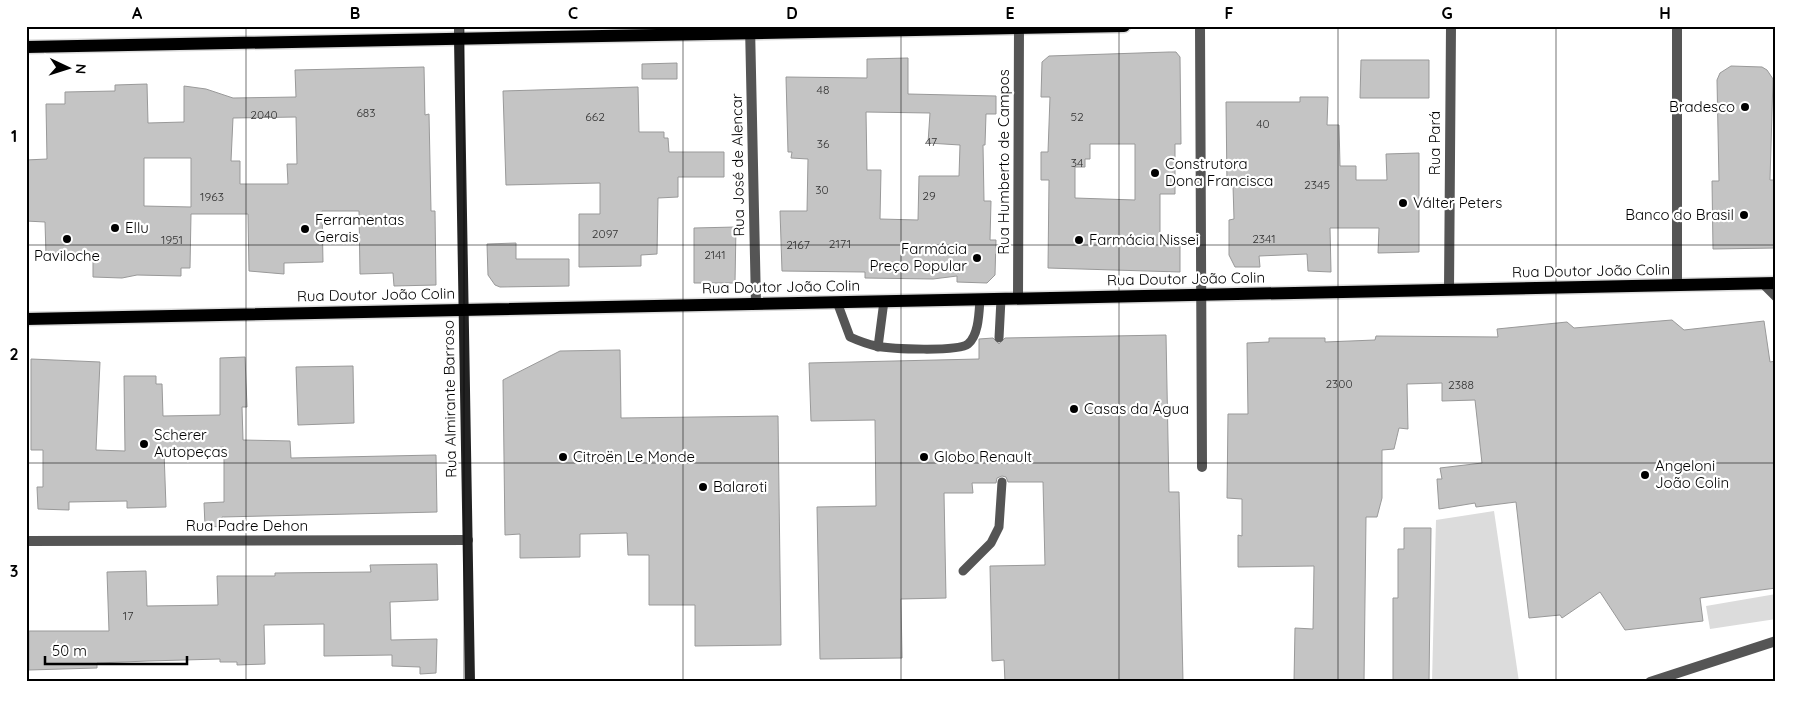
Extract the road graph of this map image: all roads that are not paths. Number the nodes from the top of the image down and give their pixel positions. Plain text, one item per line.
1 (1124, 26) edge
2 (1200, 26) edge
3 (1451, 26) edge
4 (1677, 26) edge
5 (1019, 27) edge
6 (750, 30) edge
7 (459, 33) edge
8 (26, 47) edge
9 (1776, 283) edge
10 (1762, 284) junction
11 (1677, 285) junction
12 (1449, 290) junction
13 (1201, 295) junction
14 (1776, 297) edge
15 (980, 299) junction
16 (1001, 299) junction
17 (1018, 299) junction
18 (838, 302) junction
19 (884, 302) junction
20 (756, 304) junction
21 (464, 310) junction
22 (26, 319) edge
23 (999, 338) dead end
24 (878, 346) junction
25 (1202, 467) dead end
26 (1002, 482) dead end
27 (468, 540) junction
28 (26, 541) edge
29 (963, 571) dead end
30 (1776, 641) edge
31 (470, 682) edge
32 (1650, 682) edge

1 - 5 main road
2 - 13 street
3 - 12 street, Rua Pará
4 - 11 street
5 - 6 main road
5 - 17 street, Rua Humberto de Campos
6 - 7 main road
6 - 20 street, Rua José de Alencar
7 - 8 main road
7 - 21 street, Rua Almirante Barroso
9 - 10 main road, Rua Doutor João Colin
10 - 11 main road, Rua Doutor João Colin
10 - 14 lane
11 - 12 main road, Rua Doutor João Colin
12 - 13 main road, Rua Doutor João Colin
13 - 17 main road, Rua Doutor João Colin
13 - 25 street
15 - 16 main road, Rua Doutor João Colin
15 - 19 main road, Rua Doutor João Colin
15 - 24 lane
16 - 17 main road, Rua Doutor João Colin
16 - 23 lane
18 - 19 main road, Rua Doutor João Colin
18 - 20 main road, Rua Doutor João Colin
18 - 24 lane
19 - 24 lane
20 - 21 main road, Rua Doutor João Colin
21 - 22 main road, Rua Doutor João Colin
21 - 27 street, Rua Almirante Barroso
26 - 29 lane
27 - 28 street, Rua Padre Dehon
27 - 31 street, Rua Almirante Barroso
30 - 32 street

